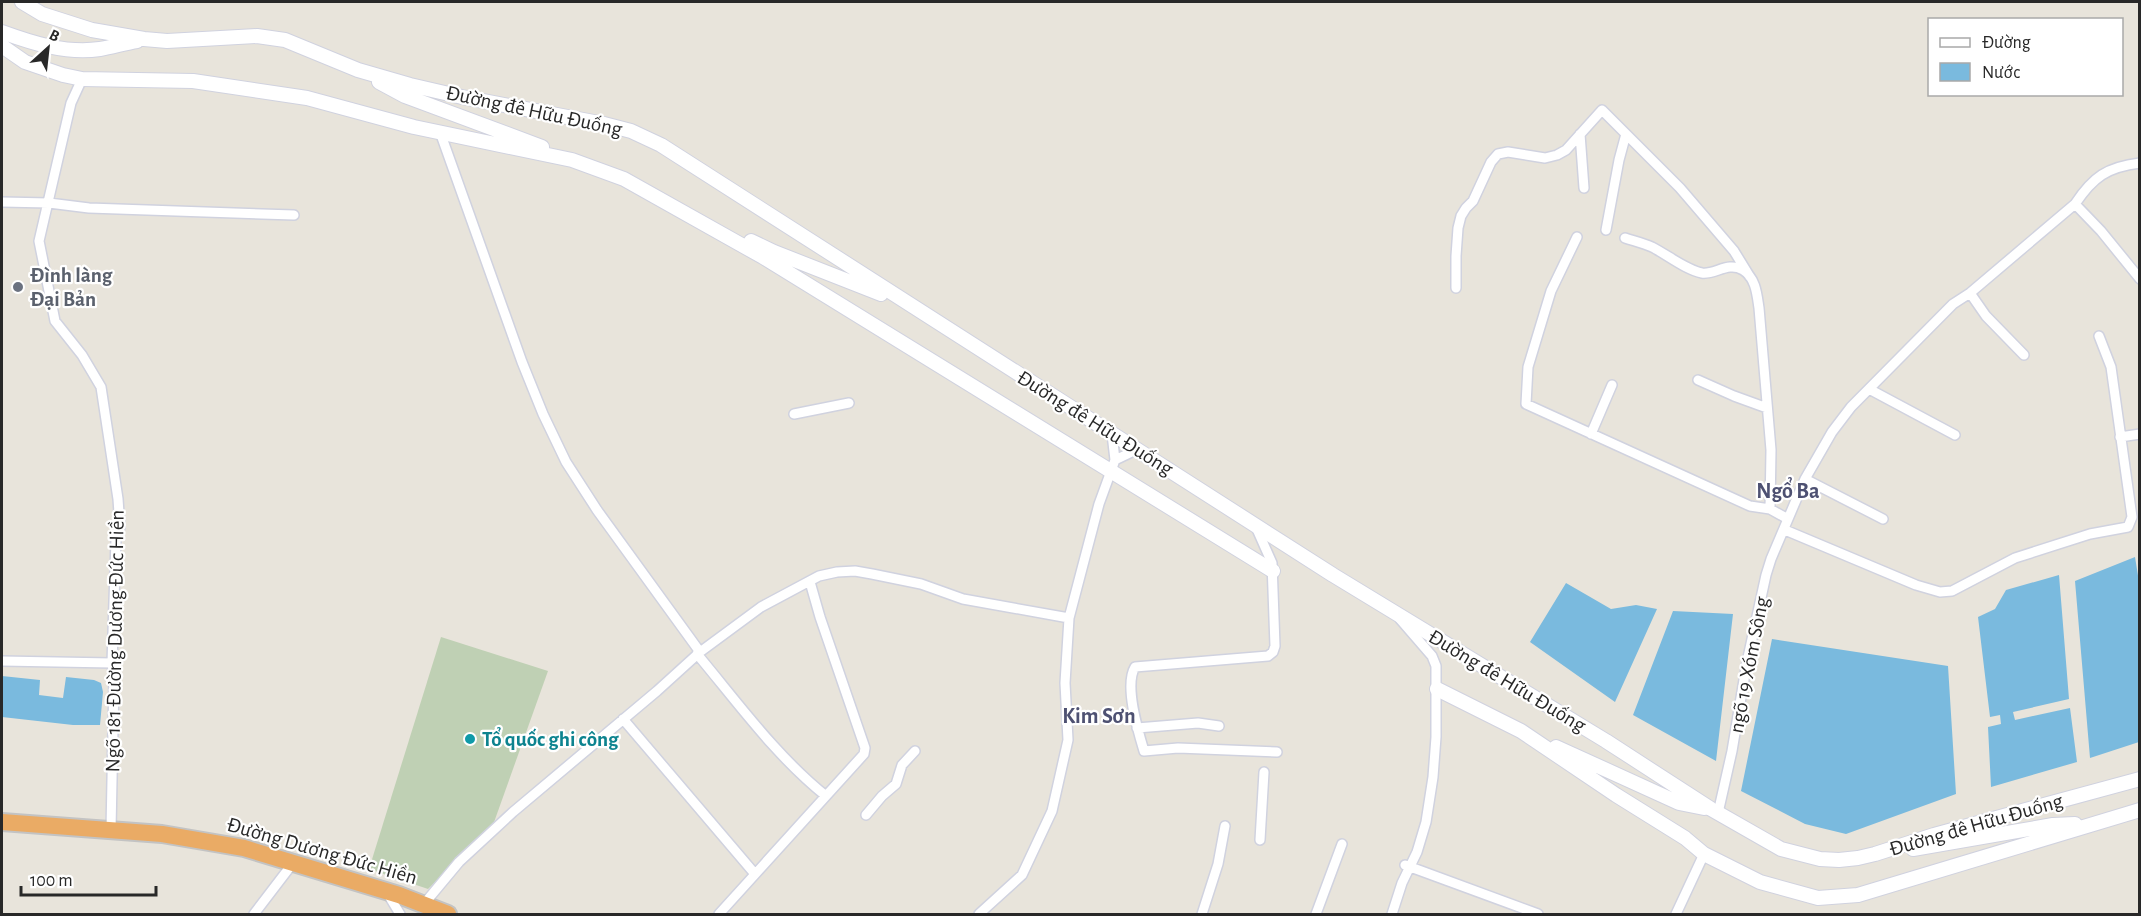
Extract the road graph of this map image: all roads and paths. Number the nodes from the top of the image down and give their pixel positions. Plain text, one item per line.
1 (22, 2) edge
2 (2, 32) edge
3 (144, 39) junction
4 (2, 46) edge
5 (358, 70) junction
6 (82, 79) junction
7 (440, 132) junction
8 (1580, 134) junction
9 (1626, 134) junction
10 (572, 160) junction
11 (2139, 163) edge
12 (624, 179) junction
13 (1584, 188) dead end
14 (2, 202) edge
15 (49, 203) junction
16 (2075, 204) junction
17 (294, 215) dead end
18 (1606, 230) dead end
19 (1577, 237) dead end
20 (1625, 238) dead end
21 (2136, 268) edge
22 (1750, 277) junction
23 (2139, 279) edge
24 (1455, 288) dead end
25 (1970, 293) junction
26 (908, 304) junction
27 (2099, 336) dead end
28 (2024, 355) dead end
29 (1698, 380) dead end
30 (1612, 385) dead end
31 (1869, 389) junction
32 (849, 403) dead end
33 (1767, 408) junction
34 (794, 414) dead end
35 (1112, 434) junction
36 (1591, 434) junction
37 (2139, 434) edge
38 (1955, 435) dead end
39 (2120, 437) junction
40 (1138, 449) junction
41 (1113, 465) junction
42 (1805, 479) junction
43 (1770, 508) junction
44 (1788, 519) junction
45 (1883, 519) dead end
46 (1255, 525) junction
47 (1785, 530) junction
48 (1273, 571) junction
49 (810, 582) junction
50 (1396, 613) junction
51 (1069, 618) junction
52 (699, 653) junction
53 (2, 661) edge
54 (112, 663) junction
55 (1437, 689) junction
56 (623, 719) junction
57 (1219, 726) dead end
58 (1137, 728) junction
59 (1521, 731) junction
60 (915, 751) dead end
61 (1277, 752) dead end
62 (1264, 772) dead end
63 (2139, 779) edge
64 (826, 796) junction
65 (2139, 810) edge
66 (1714, 811) junction
67 (866, 815) dead end
68 (2, 822) edge
69 (2097, 823) junction
70 (1225, 826) dead end
71 (111, 830) junction
72 (1260, 840) dead end
73 (1342, 844) dead end
74 (1704, 854) junction
75 (1875, 854) junction
76 (293, 862) junction
77 (1408, 866) junction
78 (756, 874) junction
79 (385, 891) junction
80 (424, 904) junction
81 (254, 915) edge
82 (400, 915) edge
83 (448, 915) edge
84 (719, 915) edge
85 (979, 915) edge
86 (1202, 915) edge
87 (1316, 915) edge
88 (1392, 915) edge
89 (1538, 915) edge
90 (1676, 915) edge

1 - 3 main road, Đường đê Hữu Đuống
2 - 3 main road
3 - 5 main road, Đường đê Hữu Đuống
4 - 6 main road
5 - 10 main road
5 - 26 main road, Đường đê Hữu Đuống
6 - 7 main road
6 - 15 street, Ngõ 181 Đường Dương Đức Hiền
7 - 10 main road
7 - 52 street
8 - 9 street
8 - 13 street
8 - 24 street
9 - 18 street
9 - 22 street
10 - 12 main road
11 - 16 street, ngõ 19 Xóm Sông
12 - 26 main road
12 - 41 main road
14 - 15 street
15 - 17 street
15 - 54 street, Ngõ 181 Đường Dương Đức Hiền
16 - 21 street
16 - 25 street, ngõ 19 Xóm Sông
19 - 36 street
20 - 22 street
21 - 23 street
22 - 33 street
25 - 28 street
25 - 31 street, ngõ 19 Xóm Sông
26 - 35 main road, Đường đê Hữu Đuống
27 - 39 street
29 - 33 street
30 - 36 street
31 - 38 street
31 - 42 street, ngõ 19 Xóm Sông
32 - 34 street
33 - 43 street
35 - 40 main road, Đường đê Hữu Đuống
35 - 41 street
36 - 43 street
37 - 39 street
39 - 47 street
40 - 41 street
40 - 46 main road, Đường đê Hữu Đuống
41 - 48 main road
41 - 51 street
42 - 44 street, ngõ 19 Xóm Sông
42 - 45 street
43 - 44 street
44 - 47 street, ngõ 19 Xóm Sông
46 - 48 street
46 - 50 main road, Đường đê Hữu Đuống
47 - 66 street, ngõ 19 Xóm Sông
48 - 58 street
49 - 51 street
49 - 52 street
49 - 64 street
50 - 55 street
50 - 66 main road, Đường đê Hữu Đuống
51 - 85 street
52 - 56 street
52 - 64 street
53 - 54 street
54 - 71 street, Ngõ 181 Đường Dương Đức Hiền
55 - 59 main road
55 - 77 street
56 - 78 street
56 - 80 street
57 - 58 street
58 - 61 street
59 - 66 main road
59 - 74 main road
60 - 67 street
62 - 72 street
63 - 75 main road, Đường đê Hữu Đuống
64 - 78 street
65 - 69 main road
66 - 75 main road, Đường đê Hữu Đuống
68 - 71 highway, Đường Dương Đức Hiền
69 - 74 main road
69 - 75 main road
70 - 86 street
71 - 76 highway, Đường Dương Đức Hiền
73 - 87 street
74 - 90 street
76 - 79 highway, Đường Dương Đức Hiền
76 - 81 street
77 - 88 street
77 - 89 street
78 - 84 street
79 - 80 highway, Đường Dương Đức Hiền
79 - 82 street
80 - 83 highway, Đường Dương Đức Hiền

